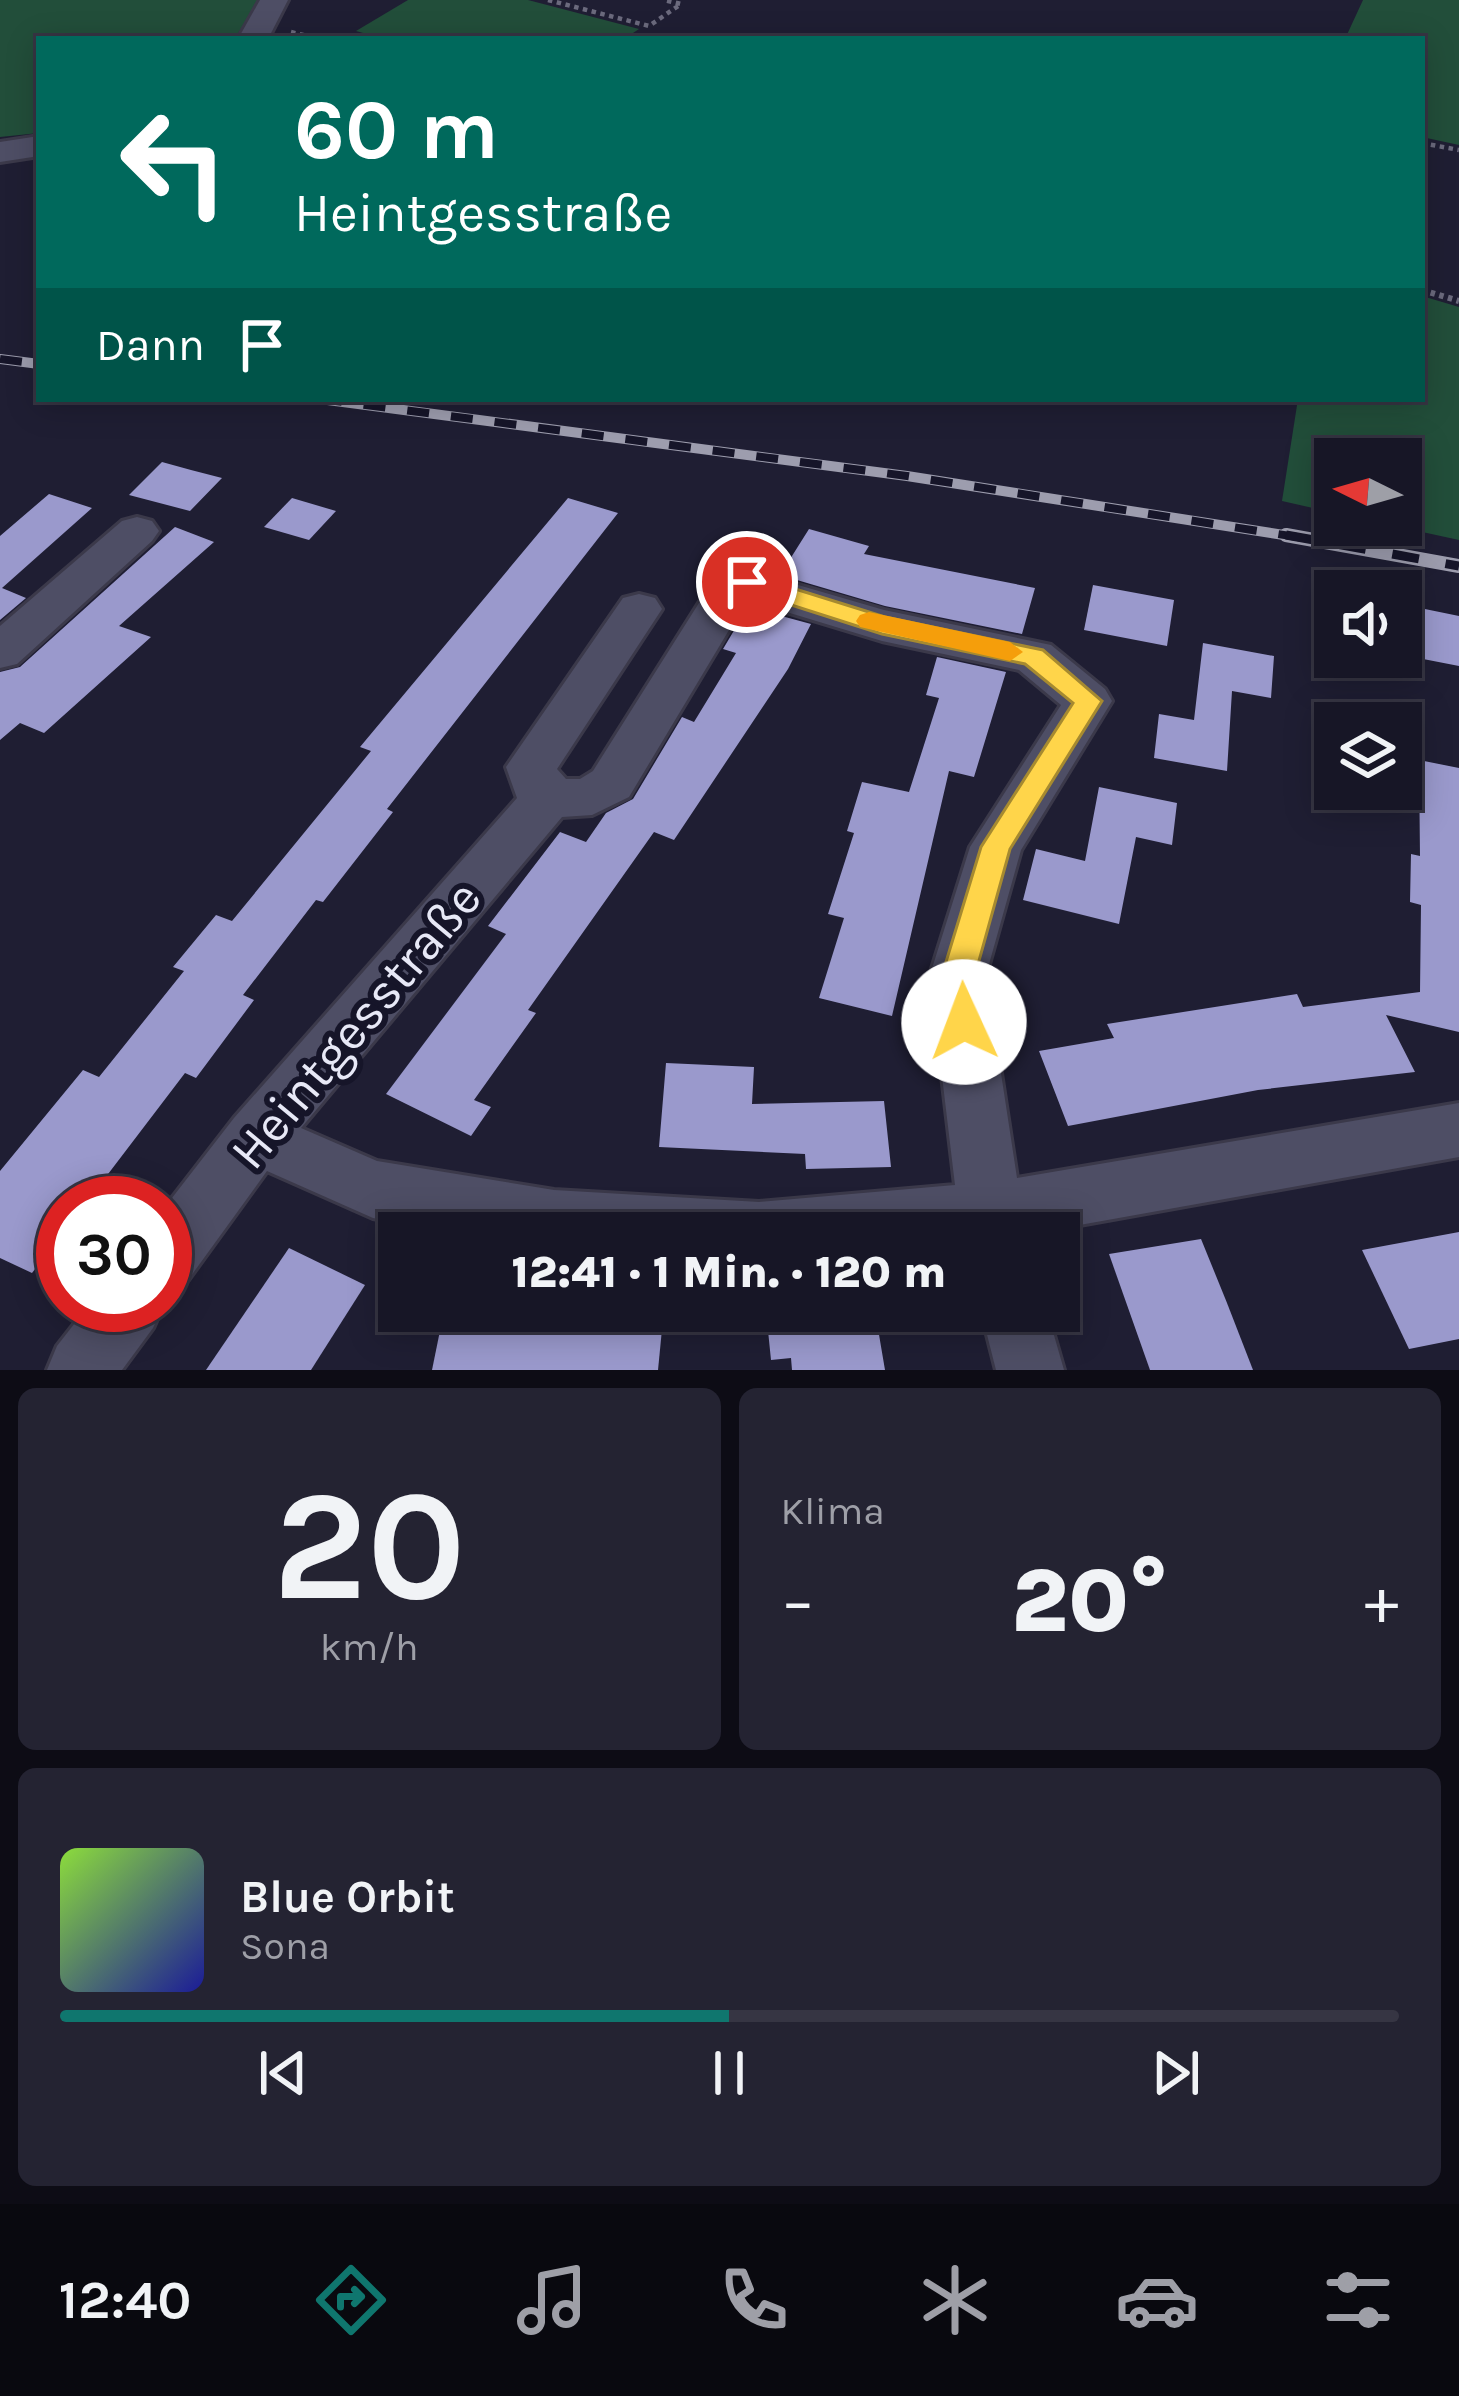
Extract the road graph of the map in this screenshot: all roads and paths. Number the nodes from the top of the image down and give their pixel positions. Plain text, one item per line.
1 (274, 0) edge
2 (548, 0) edge
3 (664, 0) edge
4 (255, 36) edge
5 (1425, 144) edge
6 (36, 146) edge
7 (1459, 151) edge
8 (0, 152) edge
9 (1425, 291) edge
10 (1459, 301) edge
11 (137, 531) dead end
12 (639, 609) dead end
13 (0, 652) edge
14 (551, 794) junction
15 (1459, 1130) edge
16 (256, 1137) junction
17 (506, 1212) edge
18 (989, 1212) edge
19 (1041, 1212) edge
20 (192, 1222) edge
21 (110, 1332) edge
22 (1020, 1332) edge
23 (81, 1370) edge
24 (1030, 1370) edge

1 - 4 street
2 - 3 path
5 - 7 path
6 - 8 street
9 - 10 path
11 - 13 street
12 - 14 street
14 - 16 street, Heintgesstraße
14 - 18 street
15 - 19 street
16 - 17 street
16 - 20 street, Heintgesstraße
21 - 23 street
22 - 24 street

